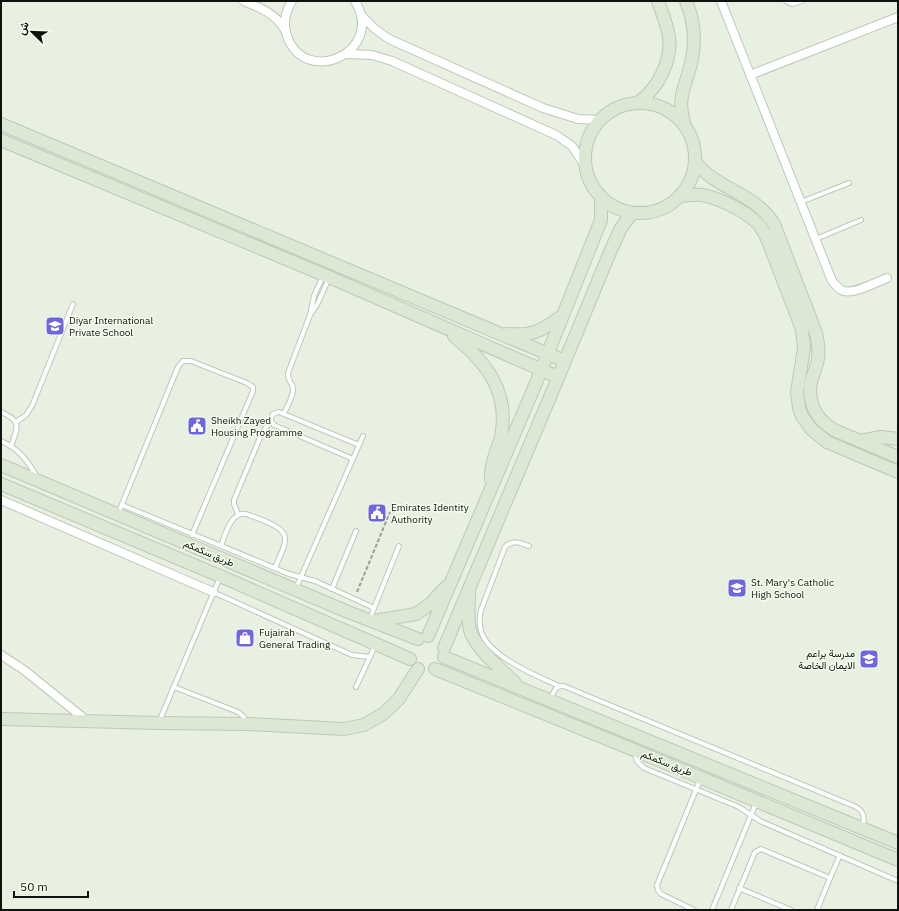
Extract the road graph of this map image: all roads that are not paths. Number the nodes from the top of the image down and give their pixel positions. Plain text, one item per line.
1 (244, 1) edge
2 (292, 1) edge
3 (355, 1) edge
4 (658, 1) edge
5 (686, 1) edge
6 (721, 1) edge
7 (786, 1) edge
8 (802, 1) edge
9 (361, 15) junction
10 (898, 17) edge
11 (285, 31) junction
12 (347, 54) junction
13 (750, 75) junction
14 (639, 102) junction
15 (600, 120) junction
16 (1, 124) edge
17 (684, 124) junction
18 (1, 140) edge
19 (695, 161) junction
20 (584, 164) junction
21 (849, 183) dead end
22 (680, 196) junction
23 (601, 198) junction
24 (801, 202) junction
25 (632, 213) junction
26 (861, 220) dead end
27 (816, 238) junction
28 (326, 276) junction
29 (887, 278) dead end
30 (73, 304) dead end
31 (562, 316) junction
32 (442, 326) junction
33 (498, 333) junction
34 (547, 354) junction
35 (564, 361) junction
36 (541, 369) junction
37 (558, 377) junction
38 (1, 412) edge
39 (284, 413) junction
40 (271, 420) junction
41 (16, 422) junction
42 (363, 436) dead end
43 (898, 438) edge
44 (1, 441) edge
45 (860, 441) junction
46 (359, 445) junction
47 (11, 446) junction
48 (898, 457) edge
49 (353, 459) junction
50 (1, 465) edge
51 (898, 472) edge
52 (39, 480) junction
53 (1, 484) edge
54 (492, 485) junction
55 (1, 500) edge
56 (120, 510) junction
57 (238, 514) junction
58 (356, 531) dead end
59 (192, 535) junction
60 (221, 546) junction
61 (399, 546) dead end
62 (529, 546) dead end
63 (274, 568) junction
64 (220, 576) junction
65 (301, 577) junction
66 (452, 580) junction
67 (469, 587) junction
68 (332, 589) junction
69 (295, 590) junction
70 (213, 592) junction
71 (374, 608) junction
72 (370, 621) junction
73 (423, 638) junction
74 (376, 644) junction
75 (444, 652) junction
76 (1, 655) edge
77 (370, 657) junction
78 (410, 658) junction
79 (418, 669) junction
80 (435, 669) junction
81 (559, 686) junction
82 (174, 687) junction
83 (356, 687) dead end
84 (518, 687) junction
85 (550, 699) junction
86 (1, 719) edge
87 (86, 720) junction
88 (158, 724) junction
89 (248, 724) junction
90 (634, 750) junction
91 (701, 778) junction
92 (696, 789) junction
93 (757, 801) junction
94 (751, 816) junction
95 (863, 828) junction
96 (898, 843) edge
97 (840, 855) junction
98 (898, 860) edge
99 (830, 878) junction
100 (898, 881) edge
101 (739, 888) junction
102 (694, 910) edge
103 (712, 910) edge
104 (731, 910) edge
105 (791, 910) edge
106 (817, 910) edge

1 - 11 street
2 - 11 street
3 - 9 street
4 - 14 street
5 - 17 street
6 - 13 street
7 - 8 lane
9 - 12 street
9 - 15 street
10 - 13 street
11 - 12 street
12 - 20 street
13 - 24 street
14 - 15 street
14 - 17 street
15 - 20 street
16 - 33 street
17 - 19 street
18 - 28 street
19 - 22 street
19 - 45 street
20 - 23 street
21 - 24 lane
22 - 25 street
22 - 51 street
23 - 25 street
23 - 31 street
24 - 27 street
25 - 35 street
26 - 27 lane
27 - 29 street
28 - 32 street
28 - 39 lane
30 - 41 lane
31 - 33 street
31 - 34 street
32 - 36 street
32 - 54 street
33 - 34 street
34 - 35 street
34 - 36 street
35 - 37 street
36 - 37 street
36 - 54 street
37 - 67 street
38 - 41 lane
39 - 40 lane
39 - 46 lane
40 - 49 lane
40 - 57 lane
41 - 47 lane
42 - 46 lane
43 - 45 street
44 - 47 lane
45 - 48 street
46 - 49 lane
47 - 52 lane
49 - 65 lane
50 - 52 street, طريق سكمكم
52 - 56 street, طريق سكمكم
53 - 64 street, طريق سكمكم
54 - 66 street
55 - 70 street
56 - 59 lane
56 - 59 lane
56 - 69 street, طريق سكمكم
57 - 60 lane
57 - 63 lane
58 - 68 lane
59 - 60 lane
60 - 63 lane
61 - 71 lane
62 - 81 lane
63 - 65 lane
64 - 70 lane
64 - 74 street, طريق سكمكم
65 - 68 lane
65 - 69 lane
66 - 72 street
66 - 73 street
67 - 75 street
67 - 84 street
68 - 71 lane
69 - 72 street, طريق سكمكم
70 - 77 lane
70 - 82 lane
71 - 72 lane
72 - 73 street, طريق سكمكم
73 - 75 street
73 - 78 street
74 - 77 lane
74 - 78 street, طريق سكمكم
75 - 80 street
75 - 84 street, طريق سكمكم
76 - 87 street
77 - 83 lane
78 - 79 street
79 - 80 street
79 - 89 street
80 - 90 street, طريق سكمكم
81 - 85 lane
81 - 95 lane
82 - 88 lane
82 - 89 lane
84 - 85 street, طريق سكمكم
85 - 95 street, طريق سكمكم
86 - 87 street
87 - 88 street
88 - 89 street
90 - 91 street, طريق سكمكم
90 - 92 lane
91 - 92 lane
91 - 93 street, طريق سكمكم
92 - 94 lane
92 - 102 lane
93 - 94 lane
93 - 98 street, طريق سكمكم
94 - 97 lane
94 - 103 lane
95 - 96 street, طريق سكمكم
97 - 99 lane
97 - 100 lane
99 - 101 lane
99 - 106 lane
101 - 104 lane
101 - 105 lane

